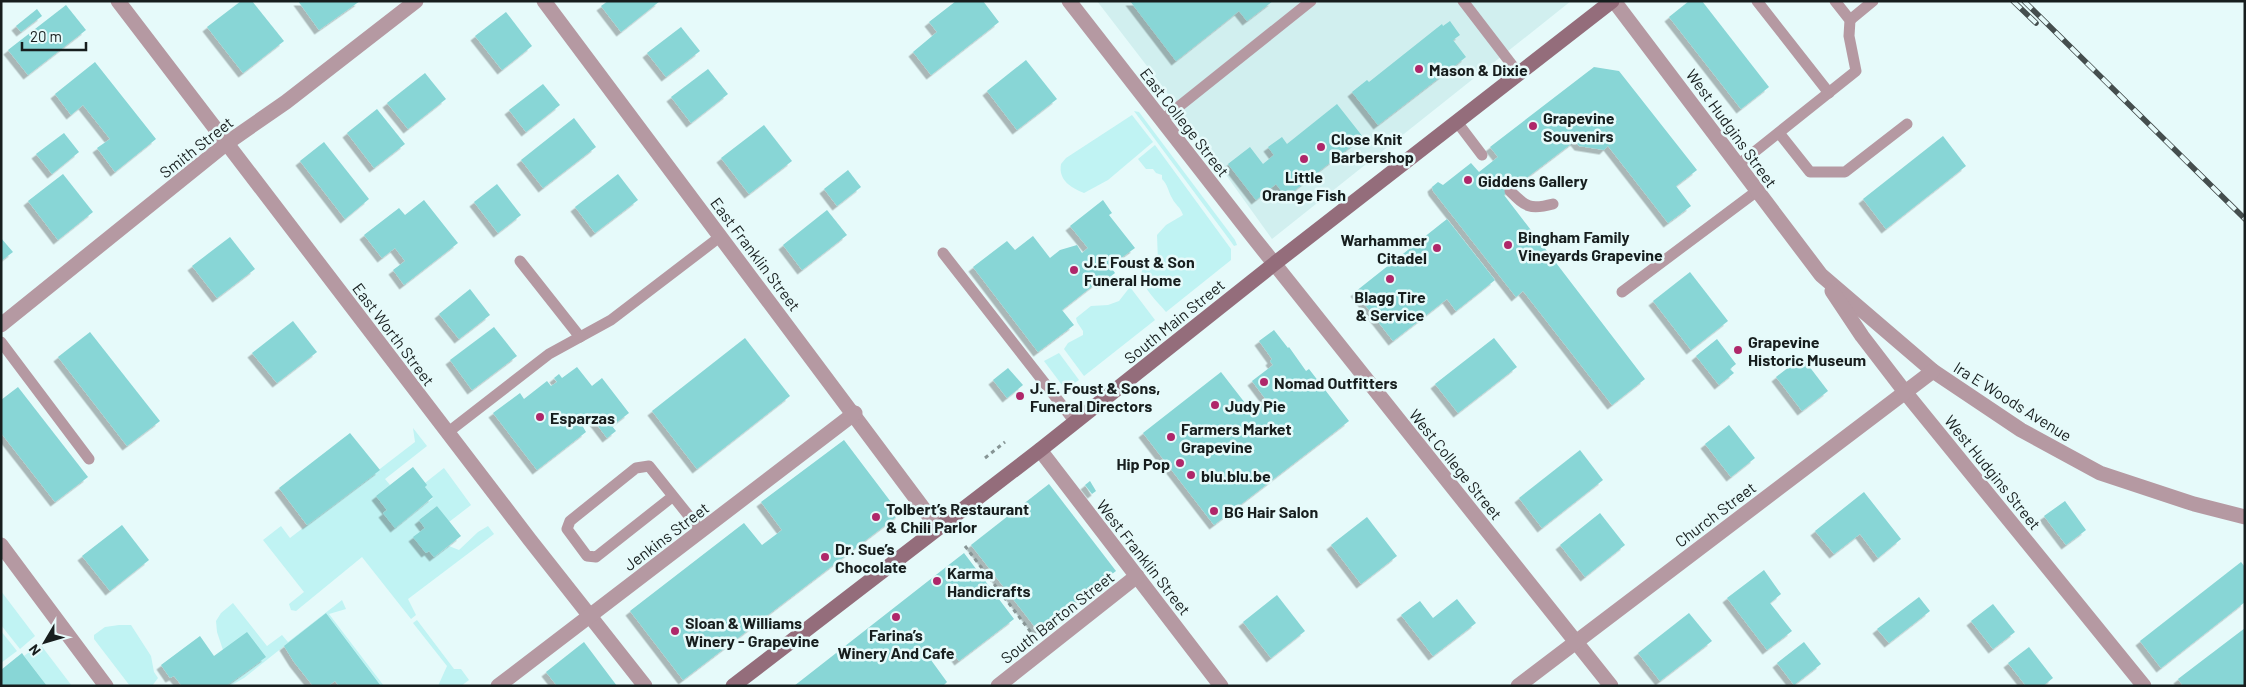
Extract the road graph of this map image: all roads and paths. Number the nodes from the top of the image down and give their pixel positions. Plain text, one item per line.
1 (118, 1) edge
2 (416, 1) edge
3 (544, 1) edge
4 (1069, 1) edge
5 (1310, 1) edge
6 (1463, 1) edge
7 (1613, 1) edge
8 (1757, 1) edge
9 (1835, 1) edge
10 (1873, 1) edge
11 (1850, 20) junction
12 (1519, 74) junction
13 (1829, 93) junction
14 (1162, 120) junction
15 (1457, 122) junction
16 (1908, 124) dead end
17 (1779, 133) junction
18 (227, 143) junction
19 (1482, 155) dead end
20 (1738, 165) junction
21 (1510, 190) dead end
22 (1757, 192) junction
23 (1553, 204) dead end
24 (721, 236) junction
25 (943, 253) dead end
26 (520, 261) dead end
27 (1274, 264) junction
28 (1822, 275) junction
29 (1622, 292) dead end
30 (1, 325) edge
31 (580, 337) junction
32 (1, 342) edge
33 (1933, 371) junction
34 (1905, 392) junction
35 (855, 414) junction
36 (1075, 422) junction
37 (447, 433) junction
38 (1005, 442) dead end
39 (1040, 450) junction
40 (985, 458) dead end
41 (89, 459) dead end
42 (672, 496) junction
43 (2245, 517) edge
44 (938, 528) junction
45 (701, 531) junction
46 (1, 546) edge
47 (965, 546) dead end
48 (1137, 576) junction
49 (590, 615) junction
50 (1576, 642) junction
51 (1044, 650) junction
52 (106, 686) edge
53 (498, 686) edge
54 (645, 686) edge
55 (733, 686) edge
56 (998, 686) edge
57 (1221, 686) edge
58 (1518, 686) edge
59 (1610, 686) edge
60 (2144, 686) edge

1 - 18 street, East Worth Street
2 - 18 street, Smith Street
3 - 24 street, East Franklin Street
4 - 14 street, East College Street
5 - 14 lane
6 - 12 lane
7 - 12 main road, South Main Street
7 - 20 street, West Hudgins Street
8 - 13 lane
9 - 11 lane
10 - 11 lane
11 - 13 lane
12 - 15 main road, South Main Street
13 - 17 lane
14 - 27 street, East College Street
15 - 19 lane
15 - 27 main road, South Main Street
16 - 17 lane
17 - 20 lane
18 - 30 street, Smith Street
18 - 37 street, East Worth Street
20 - 22 street, West Hudgins Street
21 - 23 lane
22 - 28 street, West Hudgins Street
22 - 29 lane
24 - 31 lane
24 - 35 street, East Franklin Street
25 - 36 lane
26 - 31 lane
27 - 36 main road, South Main Street
27 - 50 street, West College Street
28 - 33 street, West Hudgins Street
28 - 34 street, West Hudgins Street
31 - 37 lane
32 - 41 lane
33 - 34 street, Church Street
33 - 43 street, Ira E Woods Avenue
34 - 50 street, Church Street
34 - 60 street, West Hudgins Street
35 - 44 street, East Franklin Street
35 - 45 street, Jenkins Street
36 - 39 main road, South Main Street
37 - 49 street, East Worth Street
38 - 40 path
39 - 44 main road, South Main Street
39 - 48 street, West Franklin Street
42 - 42 lane
42 - 45 lane
44 - 55 main road, South Main Street
45 - 49 street, Jenkins Street
46 - 52 street
47 - 51 path
48 - 51 street, South Barton Street
48 - 57 street, West Franklin Street
49 - 53 street, Jenkins Street
49 - 54 street, East Worth Street
50 - 58 street, Church Street
50 - 59 street, West College Street
51 - 56 street, South Barton Street

